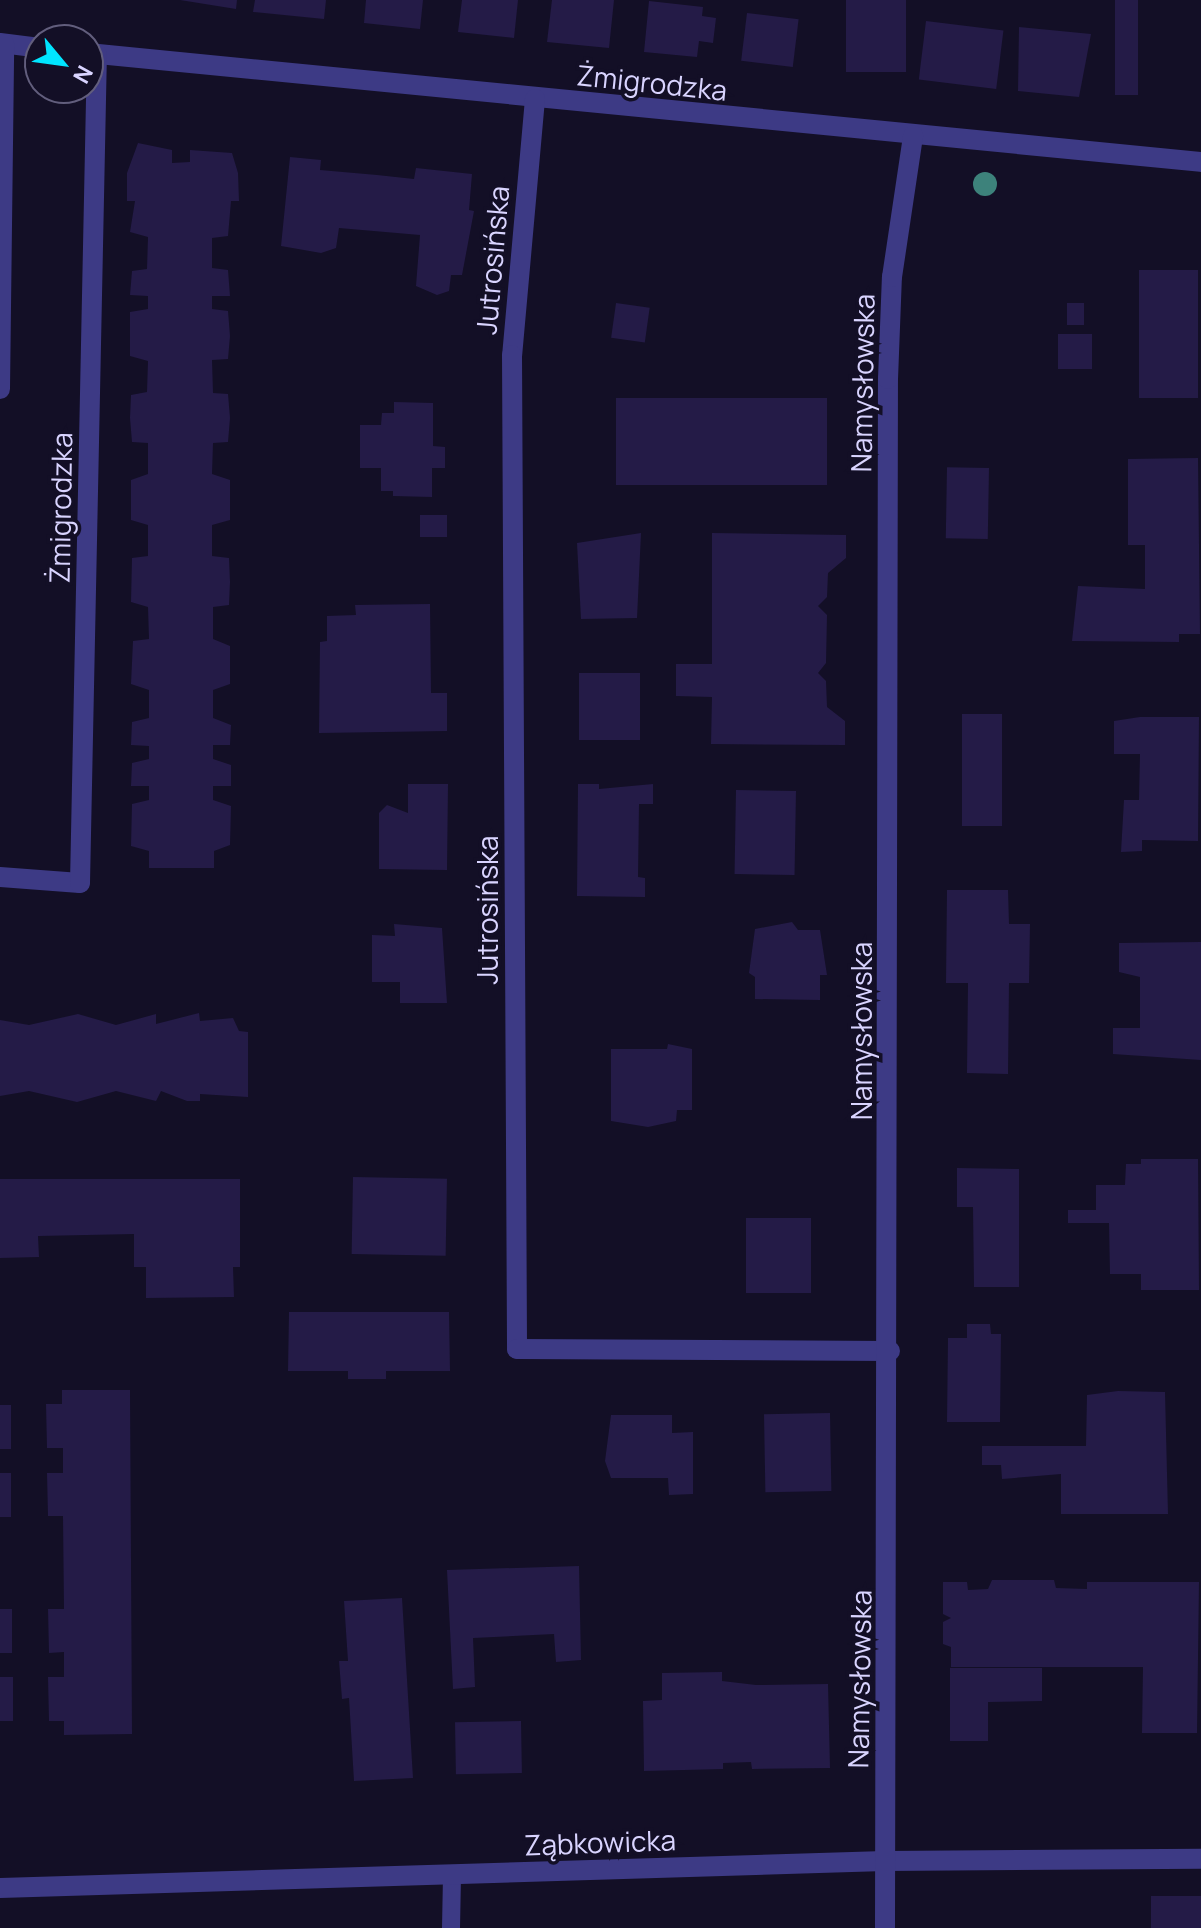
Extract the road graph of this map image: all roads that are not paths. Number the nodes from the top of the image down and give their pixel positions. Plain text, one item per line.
1 (2, 44) edge
2 (24, 46) edge
3 (104, 54) edge
4 (535, 99) junction
5 (91, 104) edge
6 (913, 136) junction
7 (1201, 162) edge
8 (0, 389) edge
9 (0, 877) edge
10 (890, 1351) junction
11 (1201, 1859) edge
12 (885, 1861) junction
13 (452, 1875) junction
14 (0, 1888) edge
15 (451, 1928) edge
16 (885, 1928) edge

1 - 2 street
1 - 8 street
3 - 4 street, Żmigrodzka
4 - 6 street, Żmigrodzka
4 - 10 street, Jutrosińska
5 - 9 street, Żmigrodzka
6 - 7 street, Żmigrodzka
6 - 10 street, Namysłowska
10 - 12 street, Namysłowska
11 - 12 street, Ząbkowicka
12 - 13 street, Ząbkowicka
12 - 16 street, Namysłowska
13 - 14 street, Ząbkowicka
13 - 15 lane

